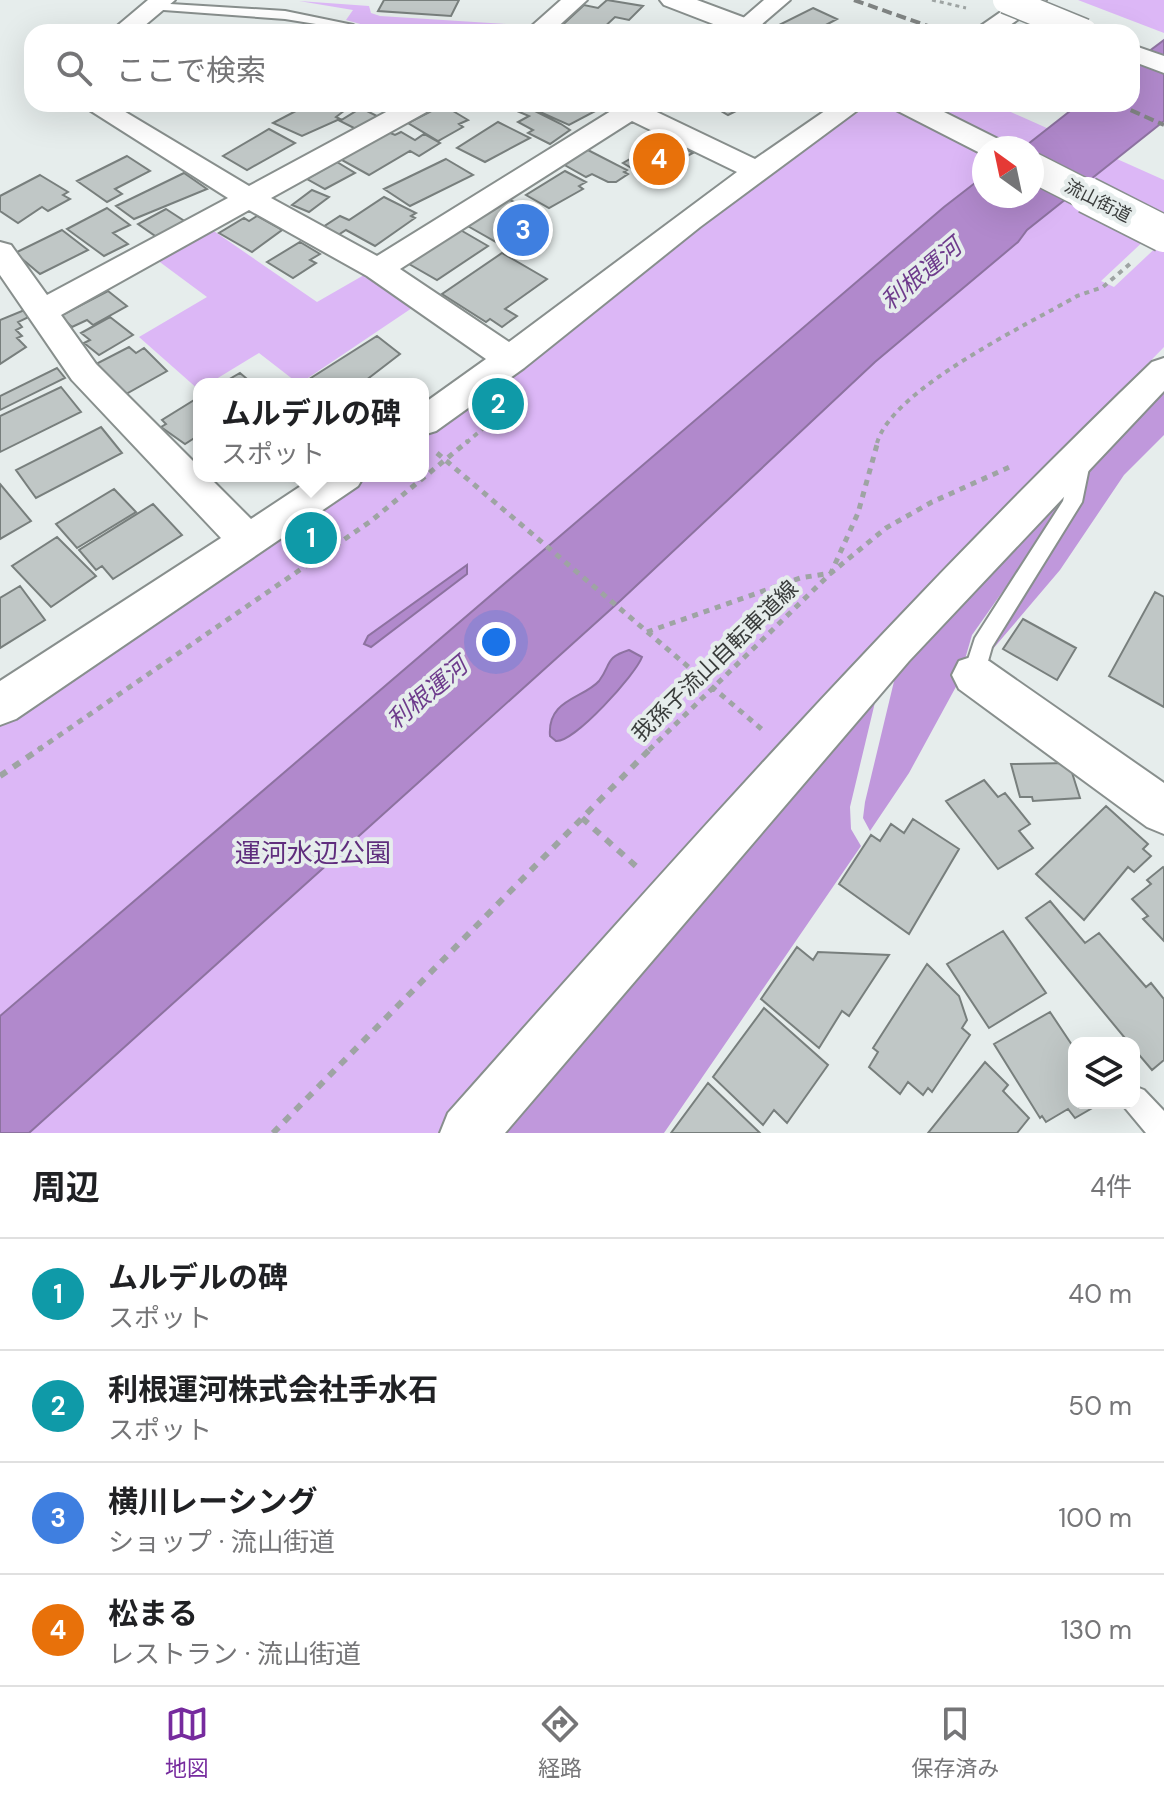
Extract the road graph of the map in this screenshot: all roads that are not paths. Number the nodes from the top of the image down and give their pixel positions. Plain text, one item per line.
1 (575, 0) edge
2 (673, 0) edge
3 (778, 0) edge
4 (1006, 0) edge
5 (1034, 0) edge
6 (158, 4) edge
7 (132, 24) edge
8 (341, 24) edge
9 (546, 24) edge
10 (738, 24) edge
11 (756, 24) edge
12 (996, 24) edge
13 (1064, 24) edge
14 (1140, 55) edge
15 (1164, 65) edge
16 (106, 112) edge
17 (407, 112) edge
18 (616, 112) edge
19 (634, 112) edge
20 (842, 112) edge
21 (922, 112) edge
22 (972, 137) edge
23 (758, 171) junction
24 (1044, 173) edge
25 (250, 199) junction
26 (1164, 234) edge
27 (0, 252) edge
28 (378, 269) junction
29 (42, 312) junction
30 (512, 360) junction
31 (1164, 370) edge
32 (429, 418) edge
33 (1085, 446) junction
34 (336, 482) edge
35 (249, 542) junction
36 (974, 675) joint
37 (0, 705) edge
38 (1164, 811) edge
39 (1140, 1106) edge
40 (1164, 1132) edge
41 (468, 1133) edge

1 - 9 street
2 - 10 street
3 - 11 street
4 - 13 street, bridge
5 - 12 street
6 - 7 street
6 - 8 lane
14 - 15 street
16 - 25 street
17 - 25 street
18 - 28 street
19 - 23 street
20 - 23 street
21 - 22 street
23 - 30 street
24 - 26 street, 流山街道, bridge
25 - 28 street
25 - 29 street
27 - 29 street
28 - 30 street
29 - 35 street
30 - 32 street
31 - 33 street
33 - 36 lane
33 - 41 street
34 - 35 street
35 - 37 street
36 - 38 street
39 - 40 lane

